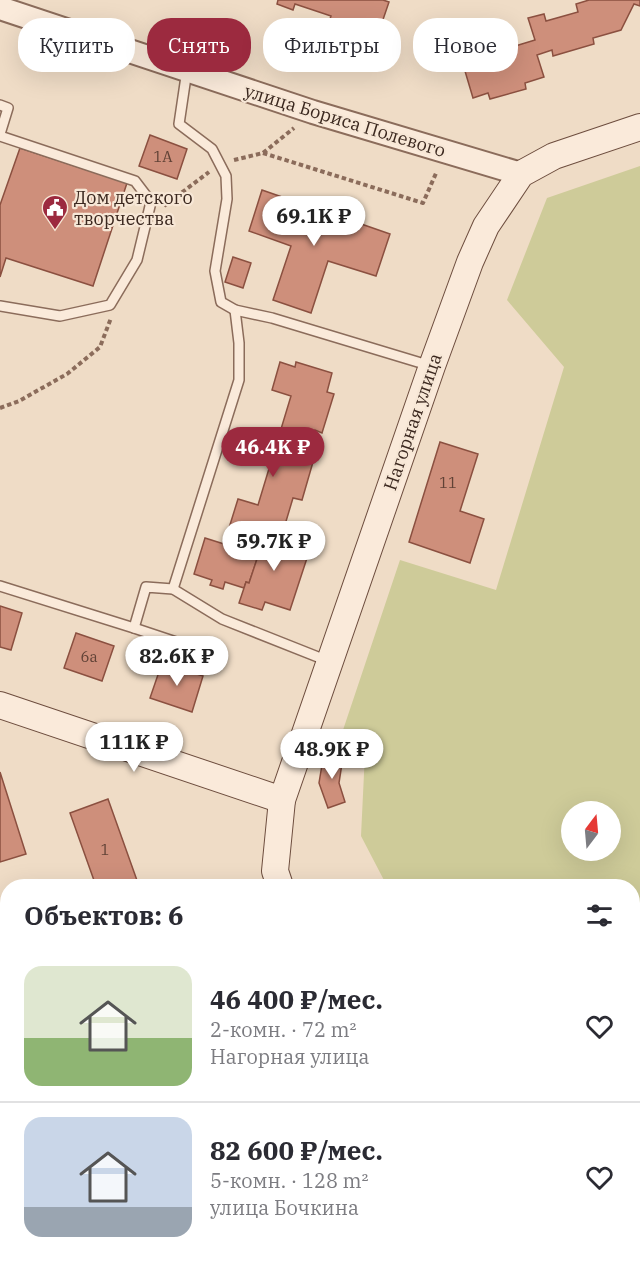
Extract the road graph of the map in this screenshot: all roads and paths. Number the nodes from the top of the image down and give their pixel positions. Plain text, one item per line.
1 (0, 8) edge
2 (147, 56) edge
3 (188, 72) edge
4 (194, 72) edge
5 (0, 105) edge
6 (313, 112) junction
7 (640, 127) edge
8 (0, 135) edge
9 (444, 152) junction
10 (263, 153) junction
11 (220, 163) junction
12 (521, 174) junction
13 (147, 219) junction
14 (116, 295) junction
15 (0, 306) edge
16 (235, 310) junction
17 (432, 366) junction
18 (0, 408) edge
19 (0, 586) edge
20 (173, 589) junction
21 (134, 628) junction
22 (176, 642) dead end
23 (331, 662) junction
24 (0, 705) edge
25 (282, 800) junction
26 (278, 879) edge

1 - 2 street, улица Бориса Полевого
3 - 11 lane
4 - 6 street, улица Бориса Полевого
5 - 8 lane
6 - 9 street, улица Бориса Полевого
6 - 10 path
7 - 12 main road, Нагорная улица
8 - 13 lane
9 - 10 path
9 - 12 street, улица Бориса Полевого
10 - 11 path
11 - 13 path
11 - 16 lane
12 - 17 main road, Нагорная улица
13 - 14 lane
14 - 15 lane
14 - 18 path
16 - 17 lane
16 - 20 lane
17 - 23 main road, Нагорная улица
19 - 21 lane
20 - 21 lane
20 - 23 lane
21 - 22 lane
23 - 25 main road, Нагорная улица
24 - 25 main road
25 - 26 main road, Нагорная улица

